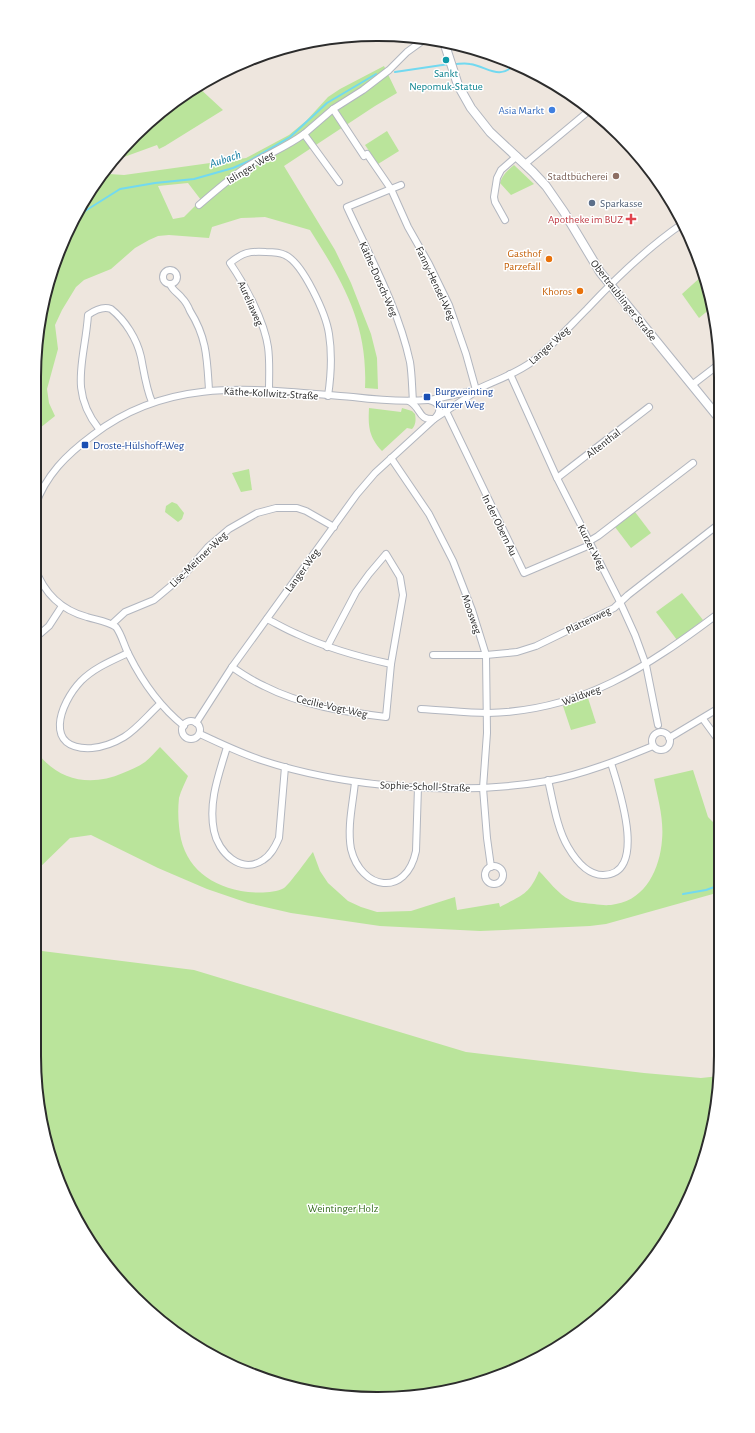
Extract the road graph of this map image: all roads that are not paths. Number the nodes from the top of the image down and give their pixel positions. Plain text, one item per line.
1 (418, 44) edge
2 (446, 48) edge
3 (333, 109) junction
4 (585, 114) edge
5 (304, 134) junction
6 (517, 156) junction
7 (525, 164) junction
8 (339, 182) dead end
9 (401, 185) dead end
10 (391, 189) junction
11 (199, 205) dead end
12 (505, 220) dead end
13 (678, 227) edge
14 (170, 284) dead end
15 (611, 284) junction
16 (714, 368) edge
17 (510, 374) junction
18 (692, 385) junction
19 (209, 390) junction
20 (269, 390) junction
21 (476, 390) junction
22 (328, 396) junction
23 (429, 400) junction
24 (411, 401) junction
25 (152, 402) junction
26 (649, 407) dead end
27 (419, 410) junction
28 (446, 411) junction
29 (714, 412) edge
30 (422, 417) junction
31 (435, 418) junction
32 (99, 430) junction
33 (423, 430) junction
34 (391, 458) junction
35 (693, 463) dead end
36 (557, 478) junction
37 (41, 489) edge
38 (334, 527) junction
39 (714, 528) edge
40 (589, 543) junction
41 (41, 581) edge
42 (620, 602) junction
43 (62, 606) junction
44 (714, 617) edge
45 (267, 619) junction
46 (112, 624) junction
47 (41, 633) edge
48 (327, 647) junction
49 (128, 653) junction
50 (433, 655) dead end
51 (486, 656) junction
52 (391, 664) junction
53 (646, 665) junction
54 (232, 667) junction
55 (160, 704) junction
56 (421, 709) dead end
57 (714, 711) edge
58 (488, 713) junction
59 (703, 719) junction
60 (196, 723) junction
61 (658, 725) dead end
62 (184, 726) junction
63 (200, 734) junction
64 (714, 734) edge
65 (669, 738) junction
66 (227, 746) junction
67 (653, 746) junction
68 (612, 763) junction
69 (286, 767) junction
70 (548, 780) junction
71 (355, 782) junction
72 (418, 787) junction
73 (483, 788) junction
74 (491, 867) dead end

1 - 3 street, Islinger Weg
2 - 6 street, Obertraublinger Straße
3 - 5 street, Islinger Weg
3 - 10 street
4 - 7 street
5 - 8 street
5 - 11 street, Islinger Weg
6 - 7 street, Obertraublinger Straße
6 - 12 street
7 - 15 street, Obertraublinger Straße
9 - 10 street
10 - 21 street, Fanny-Hensel-Weg
10 - 24 street, Käthe-Dorsch-Weg
13 - 15 street, Langer Weg
14 - 19 street
15 - 17 street, Langer Weg
15 - 18 street, Obertraublinger Straße
16 - 18 street
17 - 21 street, Langer Weg
17 - 36 street, Kurzer Weg
18 - 29 street, Obertraublinger Straße
19 - 20 street, Käthe-Kollwitz-Straße
19 - 25 street, Käthe-Kollwitz-Straße
20 - 22 street, Käthe-Kollwitz-Straße
20 - 22 street, Aureliaweg
21 - 23 street, Käthe-Kollwitz-Straße
21 - 28 street, Langer Weg
22 - 24 street, Käthe-Kollwitz-Straße
23 - 24 street, Käthe-Kollwitz-Straße
23 - 27 street
23 - 31 street
24 - 27 street
25 - 32 street, Käthe-Kollwitz-Straße
25 - 32 street
26 - 36 street, Altenthal
27 - 30 street
28 - 31 street, Langer Weg
28 - 40 street, In der Obern Au
30 - 31 street
30 - 33 street
31 - 33 street, Langer Weg
32 - 37 street, Käthe-Kollwitz-Straße
33 - 34 street, Langer Weg
34 - 38 street, Langer Weg
34 - 51 street, Moosweg
35 - 40 street, In der Obern Au
36 - 40 street, Kurzer Weg
38 - 45 street, Langer Weg
38 - 46 street, Lise-Meitner-Weg
39 - 42 street, Plattenweg
40 - 42 street, Kurzer Weg
41 - 43 street
42 - 51 street, Plattenweg
42 - 53 street, Kurzer Weg
43 - 46 street
43 - 47 street
44 - 53 street, Waldweg
45 - 48 street
45 - 54 street, Langer Weg
46 - 49 street
48 - 52 street
48 - 52 street, Cecilie-Vogt-Weg
49 - 55 street
49 - 55 street
50 - 51 street, Plattenweg
51 - 58 street, Moosweg
52 - 54 street, Cecilie-Vogt-Weg
53 - 58 street, Waldweg
53 - 61 street, Kurzer Weg
54 - 60 street, Langer Weg
55 - 62 street
56 - 58 street, Waldweg
57 - 59 street, Sophie-Scholl-Straße
58 - 73 street, Moosweg
59 - 64 street
59 - 65 street, Sophie-Scholl-Straße
60 - 62 street
60 - 63 street
62 - 63 street, Sophie-Scholl-Straße
63 - 66 street, Sophie-Scholl-Straße
65 - 67 street, Sophie-Scholl-Straße
65 - 67 street
66 - 69 street, Sophie-Scholl-Straße
66 - 69 street
67 - 68 street, Sophie-Scholl-Straße
68 - 70 street, Sophie-Scholl-Straße
68 - 70 street
69 - 71 street, Sophie-Scholl-Straße
70 - 73 street, Sophie-Scholl-Straße
71 - 72 street, Sophie-Scholl-Straße
71 - 72 street
72 - 73 street, Sophie-Scholl-Straße
73 - 74 street, Moosweg

